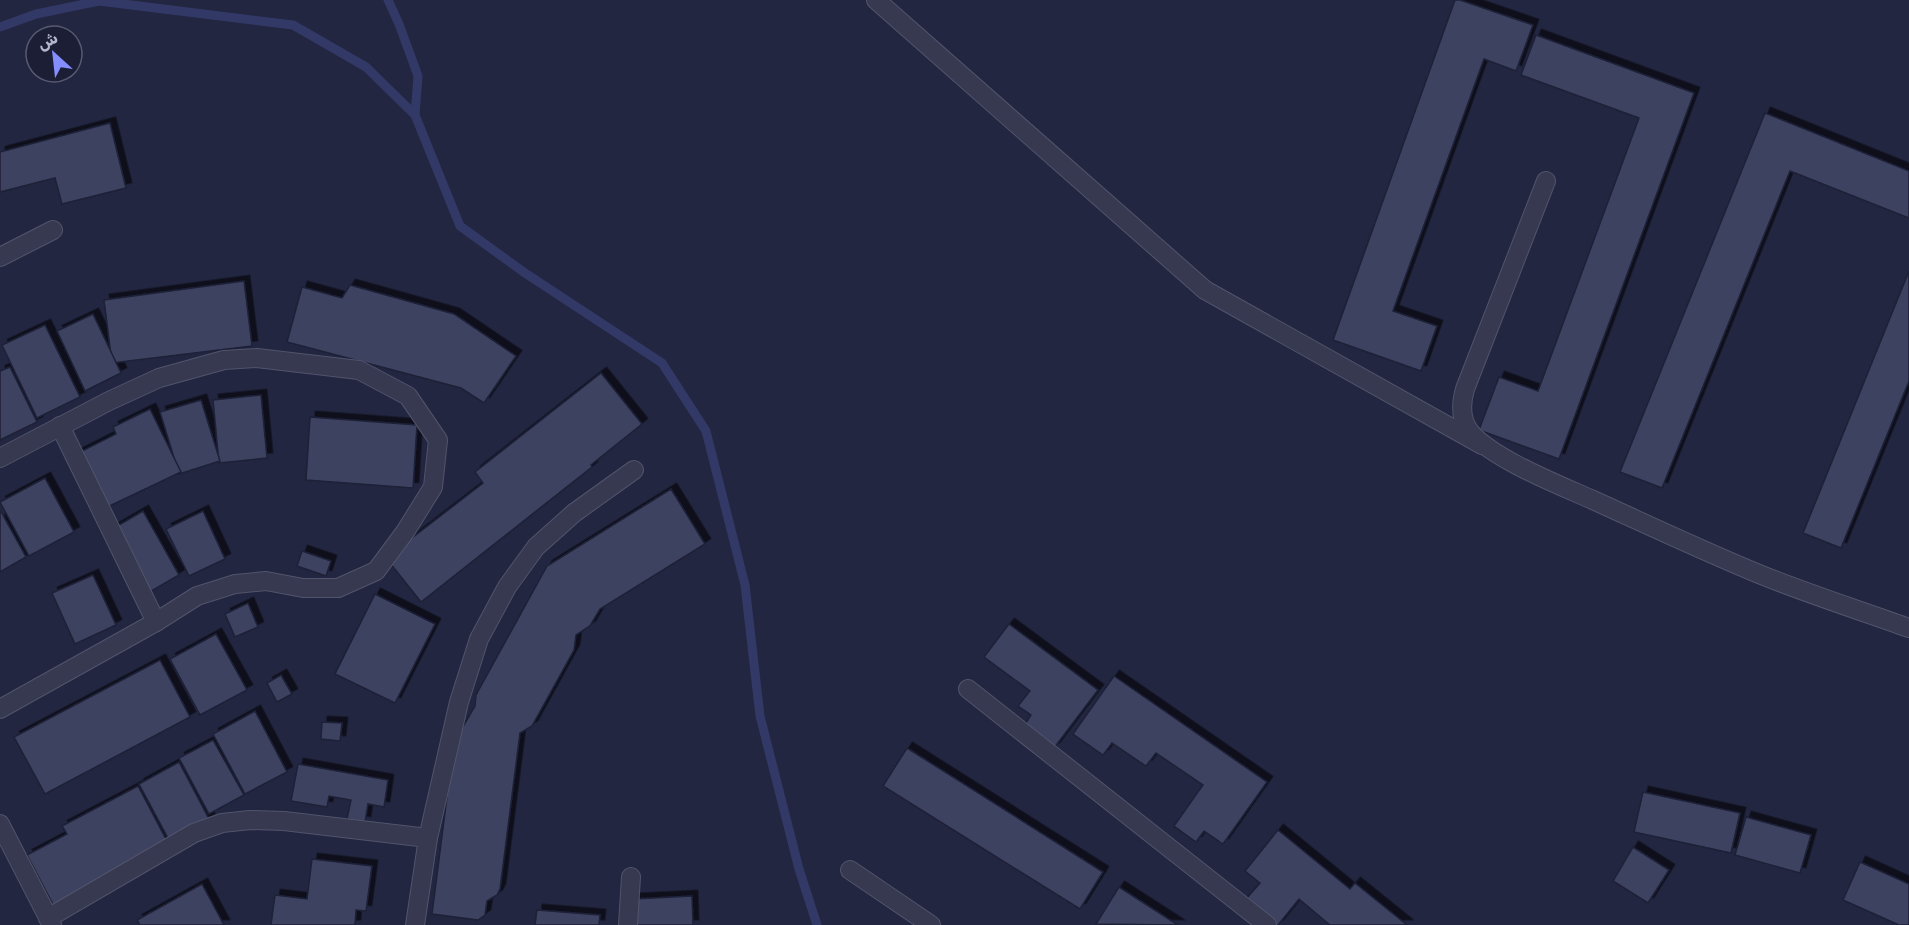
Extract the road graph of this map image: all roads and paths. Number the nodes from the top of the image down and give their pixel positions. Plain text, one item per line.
1 (876, 0) edge
2 (1546, 181) dead end
3 (53, 230) dead end
4 (0, 257) edge
5 (60, 426) junction
6 (1482, 445) junction
7 (0, 458) edge
8 (634, 470) dead end
9 (156, 622) junction
10 (1909, 628) edge
11 (968, 689) dead end
12 (0, 709) edge
13 (0, 824) edge
14 (428, 838) junction
15 (850, 870) dead end
16 (631, 877) dead end
17 (50, 922) edge
18 (415, 925) edge
19 (628, 925) edge
20 (931, 925) edge
21 (1267, 925) edge

1 - 6 street
2 - 6 street
3 - 4 street
5 - 7 street
5 - 9 street
5 - 9 street
6 - 10 street
8 - 14 street
9 - 12 street
11 - 21 street
13 - 17 street
14 - 17 street
14 - 18 street
15 - 20 street
16 - 19 street

